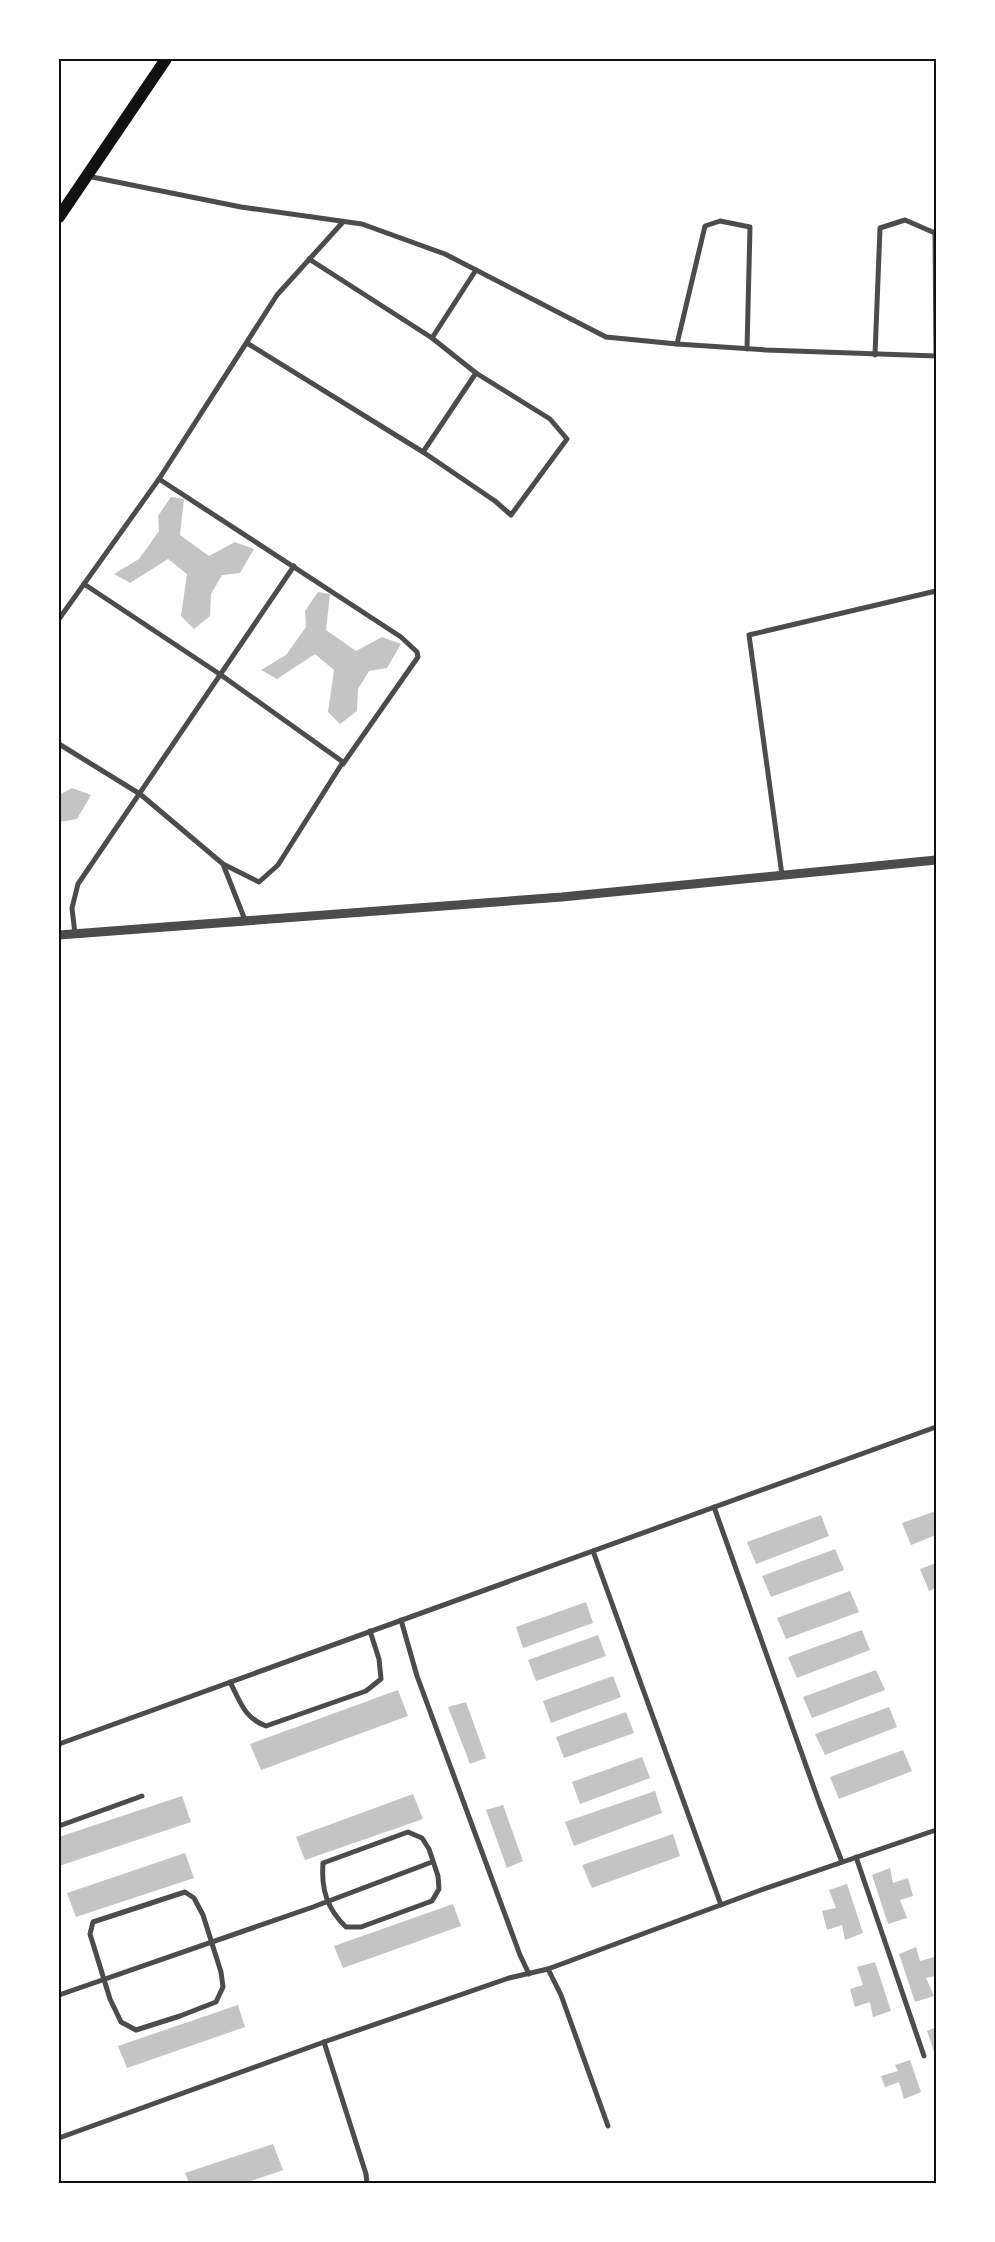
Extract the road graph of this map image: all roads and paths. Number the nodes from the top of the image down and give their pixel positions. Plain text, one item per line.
1 (166, 59) edge
2 (87, 176) junction
3 (59, 216) edge
4 (343, 222) junction
5 (309, 259) junction
6 (476, 270) junction
7 (432, 338) junction
8 (248, 343) junction
9 (677, 344) junction
10 (747, 349) junction
11 (875, 355) junction
12 (936, 356) edge
13 (476, 373) junction
14 (423, 452) junction
15 (160, 479) junction
16 (294, 566) junction
17 (84, 584) junction
18 (936, 591) edge
19 (59, 619) edge
20 (221, 675) junction
21 (59, 744) edge
22 (338, 770) junction
23 (140, 794) junction
24 (936, 860) edge
25 (223, 864) junction
26 (782, 875) junction
27 (245, 920) junction
28 (75, 934) junction
29 (59, 935) edge
30 (936, 1427) edge
31 (714, 1507) junction
32 (593, 1551) junction
33 (401, 1620) junction
34 (370, 1631) junction
35 (230, 1682) junction
36 (59, 1744) edge
37 (142, 1796) dead end
38 (59, 1826) edge
39 (936, 1830) edge
40 (856, 1858) junction
41 (432, 1862) junction
42 (842, 1862) junction
43 (328, 1901) junction
44 (721, 1905) junction
45 (211, 1942) junction
46 (548, 1969) junction
47 (529, 1974) junction
48 (103, 1980) junction
49 (59, 1995) edge
50 (324, 2042) junction
51 (924, 2056) dead end
52 (608, 2126) dead end
53 (59, 2138) edge
54 (367, 2183) edge

1 - 2 main road
2 - 3 main road
2 - 4 street
4 - 5 street
4 - 6 street
5 - 7 street
5 - 8 street
6 - 7 street
6 - 9 street
7 - 13 street
8 - 14 street
8 - 15 street
9 - 10 street
9 - 10 street
10 - 11 street
11 - 12 street
11 - 12 street
13 - 14 street
13 - 14 street
15 - 16 street
15 - 17 street
16 - 20 street
16 - 22 street
17 - 19 street
17 - 20 street
18 - 26 street
20 - 22 street
20 - 23 street
21 - 23 street
22 - 25 street
23 - 25 street
23 - 28 street
24 - 26 street
25 - 27 street
26 - 27 street
27 - 28 street
28 - 29 street
30 - 31 street
31 - 32 street
31 - 42 street
32 - 33 street
32 - 44 street
33 - 34 street
33 - 47 street
34 - 35 street
34 - 35 street
35 - 36 street
37 - 38 street
39 - 40 street
40 - 42 street
40 - 51 street
41 - 43 street
41 - 43 street
41 - 43 street
42 - 44 street
43 - 45 street
44 - 46 street
45 - 48 street
45 - 48 street
45 - 48 street
46 - 47 street
46 - 52 street
47 - 50 street
48 - 49 street
50 - 53 street
50 - 54 street

